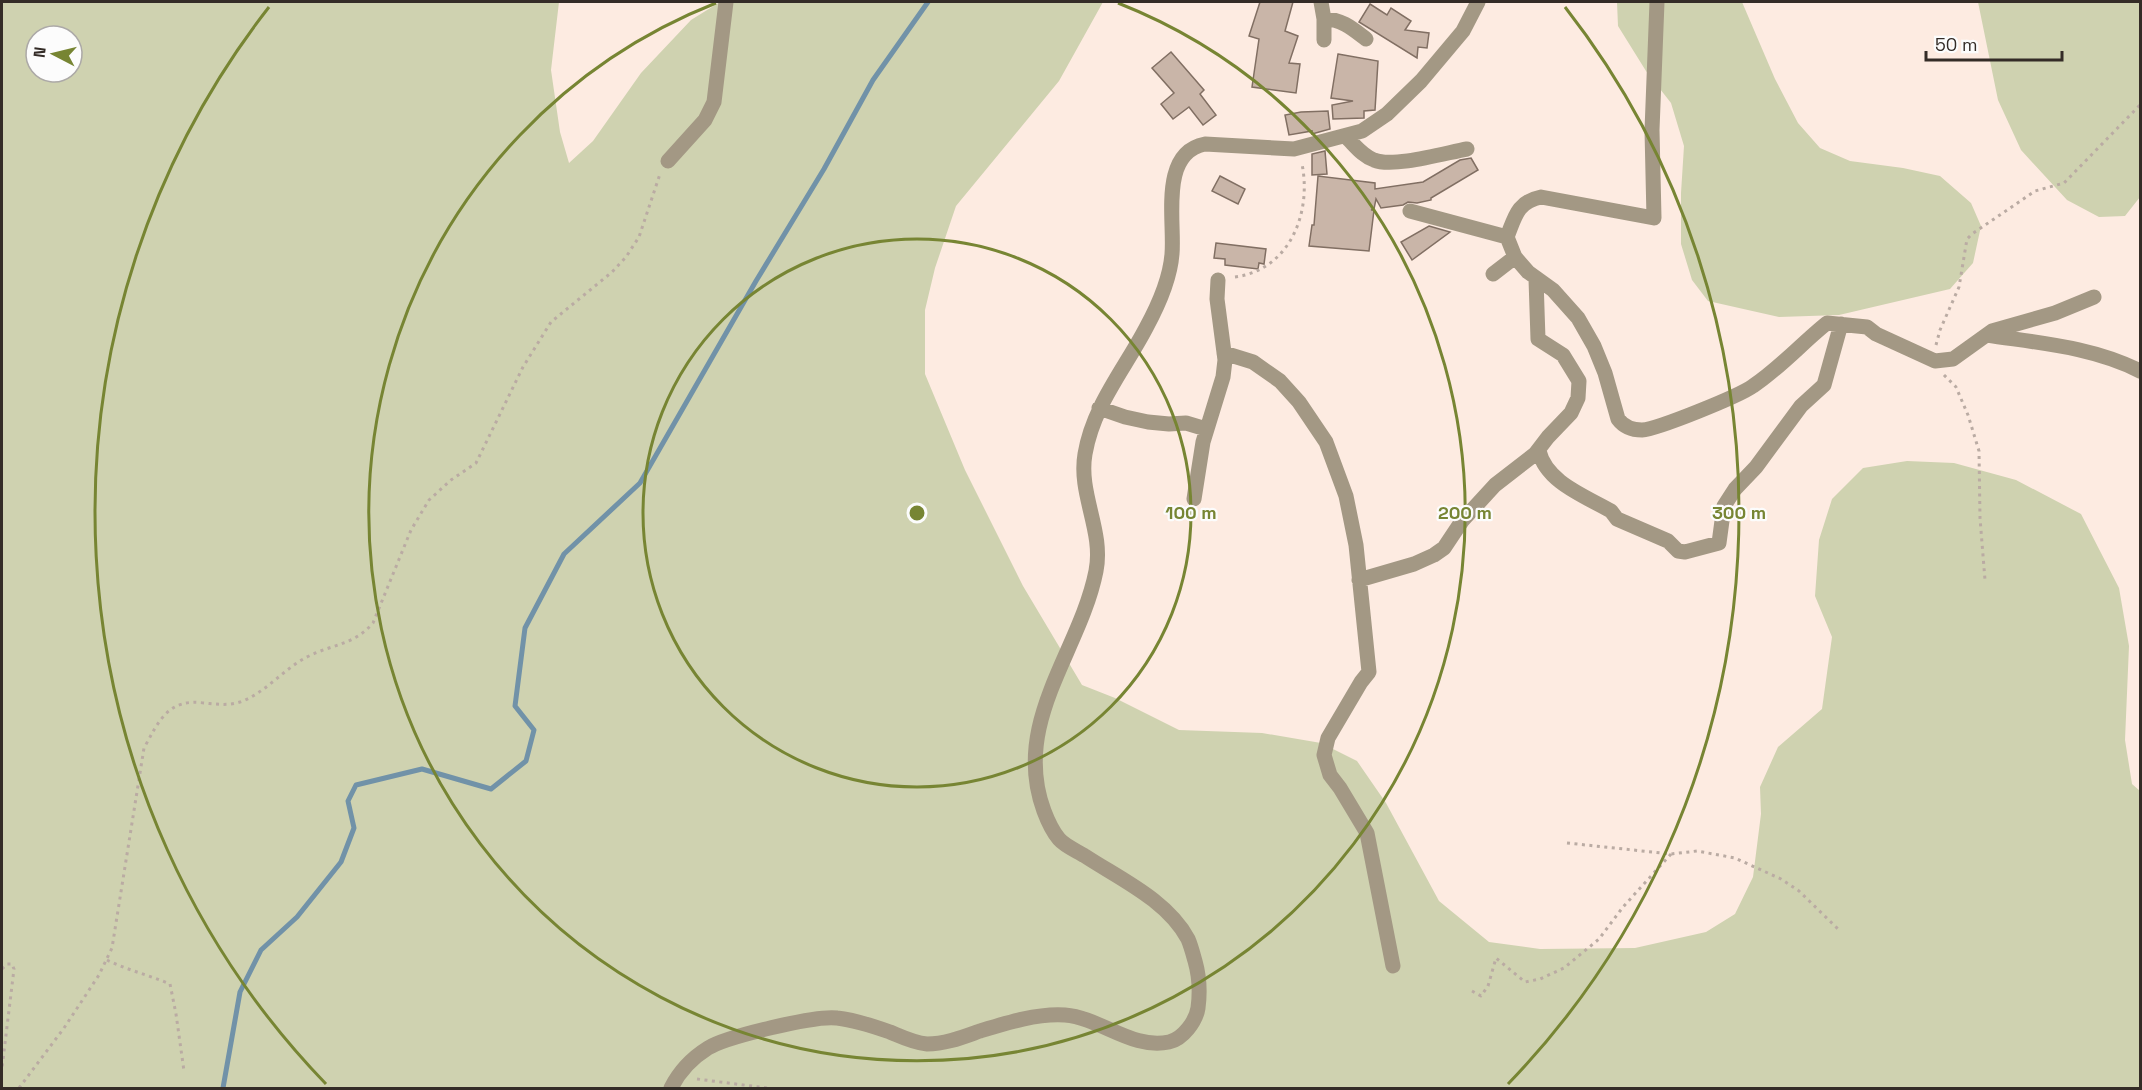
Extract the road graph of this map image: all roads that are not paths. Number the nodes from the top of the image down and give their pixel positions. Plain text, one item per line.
1 (726, 2) edge
2 (1321, 2) edge
3 (1478, 2) edge
4 (1657, 2) edge
5 (1324, 19) junction
6 (1366, 39) dead end
7 (1324, 40) dead end
8 (1345, 136) junction
9 (1467, 149) dead end
10 (668, 161) road end
11 (1410, 211) dead end
12 (1507, 237) junction
13 (1515, 257) junction
14 (1493, 274) dead end
15 (1536, 279) junction
16 (1218, 280) road end
17 (2094, 297) dead end
18 (1841, 324) junction
19 (1987, 335) junction
20 (1224, 353) junction
21 (2140, 371) edge
22 (1099, 408) junction
23 (1206, 429) junction
24 (1539, 451) junction
25 (1194, 499) dead end
26 (1359, 580) junction
27 (1393, 966) dead end
28 (674, 1083) edge

1 - 10 street
2 - 5 street
3 - 8 street
4 - 12 street
5 - 6 street
5 - 7 street
8 - 9 street
8 - 22 street
11 - 12 street
12 - 13 street
13 - 14 street
13 - 15 street
15 - 18 street
15 - 24 street
16 - 20 street
17 - 19 street
18 - 19 street
18 - 24 street
19 - 21 street
20 - 23 street
20 - 26 street
22 - 23 street
22 - 28 street
23 - 25 street
24 - 26 street
26 - 27 street

